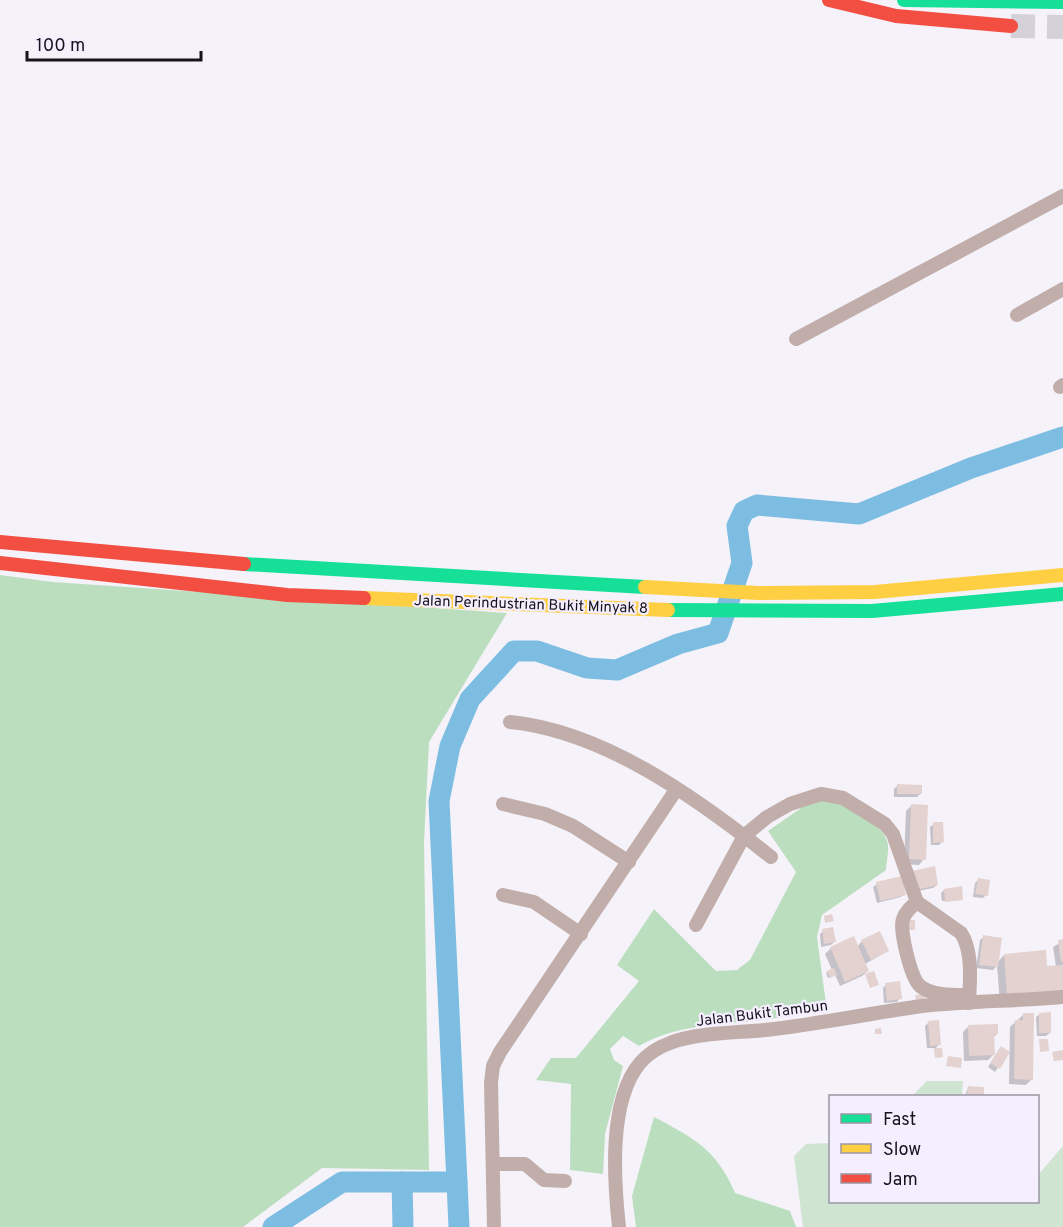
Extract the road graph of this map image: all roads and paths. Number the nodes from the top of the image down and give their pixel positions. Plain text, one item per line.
1 (829, 0) edge
2 (904, 0) edge
3 (1063, 2) edge
4 (1011, 26) tunnel mouth
5 (1063, 196) edge
6 (1063, 289) edge
7 (1017, 315) dead end
8 (796, 339) dead end
9 (0, 542) edge
10 (0, 563) edge
11 (286, 567) junction
12 (1063, 575) edge
13 (1063, 594) edge
14 (287, 595) junction
15 (510, 722) dead end
16 (676, 790) junction
17 (503, 804) dead end
18 (744, 836) junction
19 (771, 857) dead end
20 (629, 862) junction
21 (503, 894) dead end
22 (917, 902) junction
23 (696, 925) dead end
24 (581, 934) junction
25 (1063, 997) edge
26 (969, 999) junction
27 (493, 1164) junction
28 (565, 1181) dead end
29 (494, 1227) edge
30 (619, 1227) edge

1 - 4 main road
2 - 3 main road
5 - 8 street
6 - 7 street
9 - 11 main road, Jalan Perindustrian Bukit Minyak 8
10 - 14 main road, Jalan Perindustrian Bukit Minyak 8
11 - 12 main road, Jalan Perindustrian Bukit Minyak 8
11 - 14 main road
13 - 14 main road, Jalan Perindustrian Bukit Minyak 8
15 - 16 street
16 - 18 street
16 - 20 street
17 - 20 street
18 - 19 street
18 - 22 street
18 - 23 street
20 - 24 street
21 - 24 street
22 - 26 street
22 - 26 street
24 - 27 street
25 - 26 street, Jalan Bukit Tambun
26 - 30 street, Jalan Bukit Tambun
27 - 28 street
27 - 29 street

